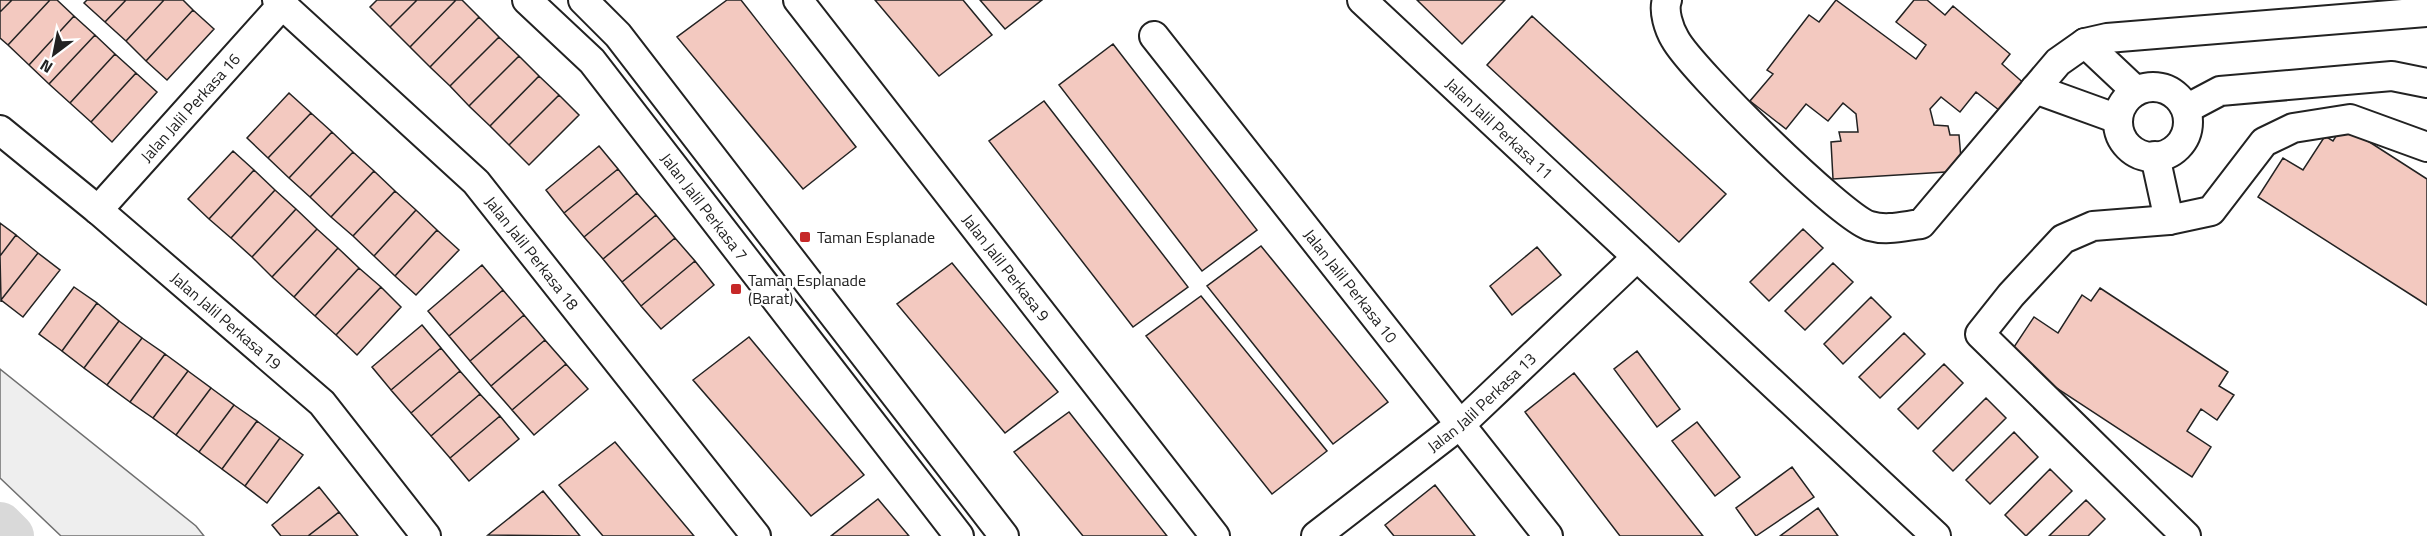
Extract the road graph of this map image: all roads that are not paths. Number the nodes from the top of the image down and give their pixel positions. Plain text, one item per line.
1 (527, 0) edge
2 (583, 0) edge
3 (798, 0) edge
4 (1362, 0) edge
5 (1667, 0) edge
6 (292, 5) edge
7 (2427, 12) edge
8 (1154, 36) dead end
9 (2085, 44) junction
10 (2427, 83) edge
11 (2035, 89) junction
12 (2136, 91) junction
13 (2186, 109) junction
14 (2118, 119) junction
15 (0, 130) edge
16 (2427, 147) edge
17 (2155, 156) junction
18 (98, 210) junction
19 (2169, 220) junction
20 (1637, 257) junction
21 (1461, 424) junction
22 (426, 536) edge
23 (756, 536) edge
24 (959, 536) edge
25 (1004, 536) edge
26 (1215, 536) edge
27 (1316, 536) edge
28 (1548, 536) edge
29 (1936, 536) edge
30 (2186, 536) edge

1 - 24 street, Jalan Jalil Perkasa 7
2 - 25 street
3 - 26 street, Jalan Jalil Perkasa 9
4 - 20 street, Jalan Jalil Perkasa 11
5 - 11 street
6 - 18 street, Jalan Jalil Perkasa 16
6 - 23 street, Jalan Jalil Perkasa 18
7 - 9 street
8 - 21 street, Jalan Jalil Perkasa 10
9 - 11 street
9 - 12 street
10 - 13 street
11 - 14 street
12 - 13 street
12 - 14 street
13 - 17 street
14 - 17 street
15 - 18 street, Jalan Jalil Perkasa 19
16 - 19 street
17 - 19 street
18 - 22 street, Jalan Jalil Perkasa 19
19 - 30 street
20 - 21 street, Jalan Jalil Perkasa 13
20 - 29 street, Jalan Jalil Perkasa 11
21 - 27 street, Jalan Jalil Perkasa 13
21 - 28 street, Jalan Jalil Perkasa 10

